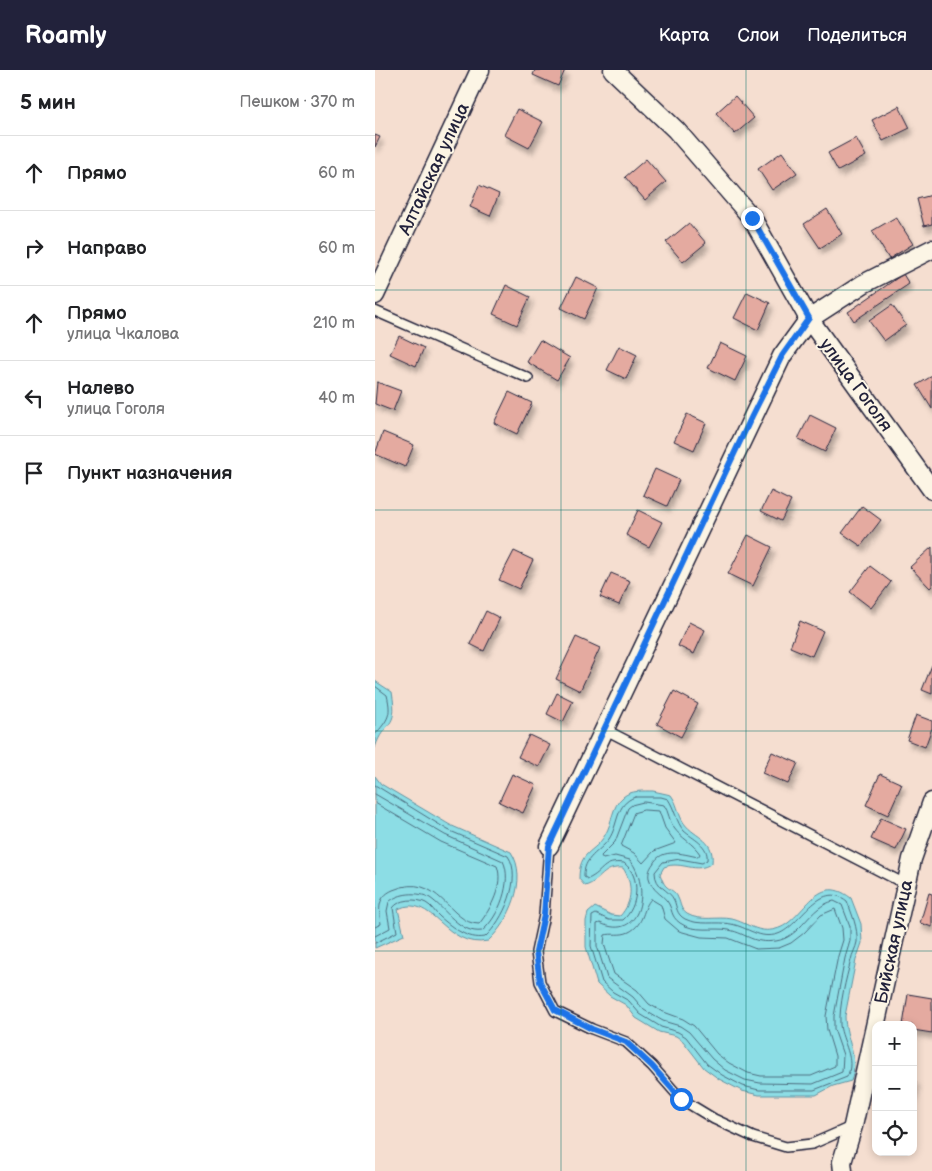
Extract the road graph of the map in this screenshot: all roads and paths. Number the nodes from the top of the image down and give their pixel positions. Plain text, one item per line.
1 (480, 70) edge
2 (613, 70) edge
3 (932, 250) edge
4 (375, 295) edge
5 (375, 311) edge
6 (809, 318) junction
7 (528, 378) dead end
8 (932, 490) edge
9 (603, 729) junction
10 (932, 802) edge
11 (549, 846) joint
12 (907, 885) junction
13 (853, 1126) junction
14 (843, 1171) edge

1 - 4 street, Алтайская улица
2 - 6 street, улица Гоголя
3 - 6 street
5 - 7 lane
6 - 8 street, улица Гоголя
6 - 9 street
9 - 11 street
9 - 12 lane
10 - 12 street, Бийская улица
11 - 13 lane
12 - 13 street, Бийская улица
13 - 14 street, Бийская улица

